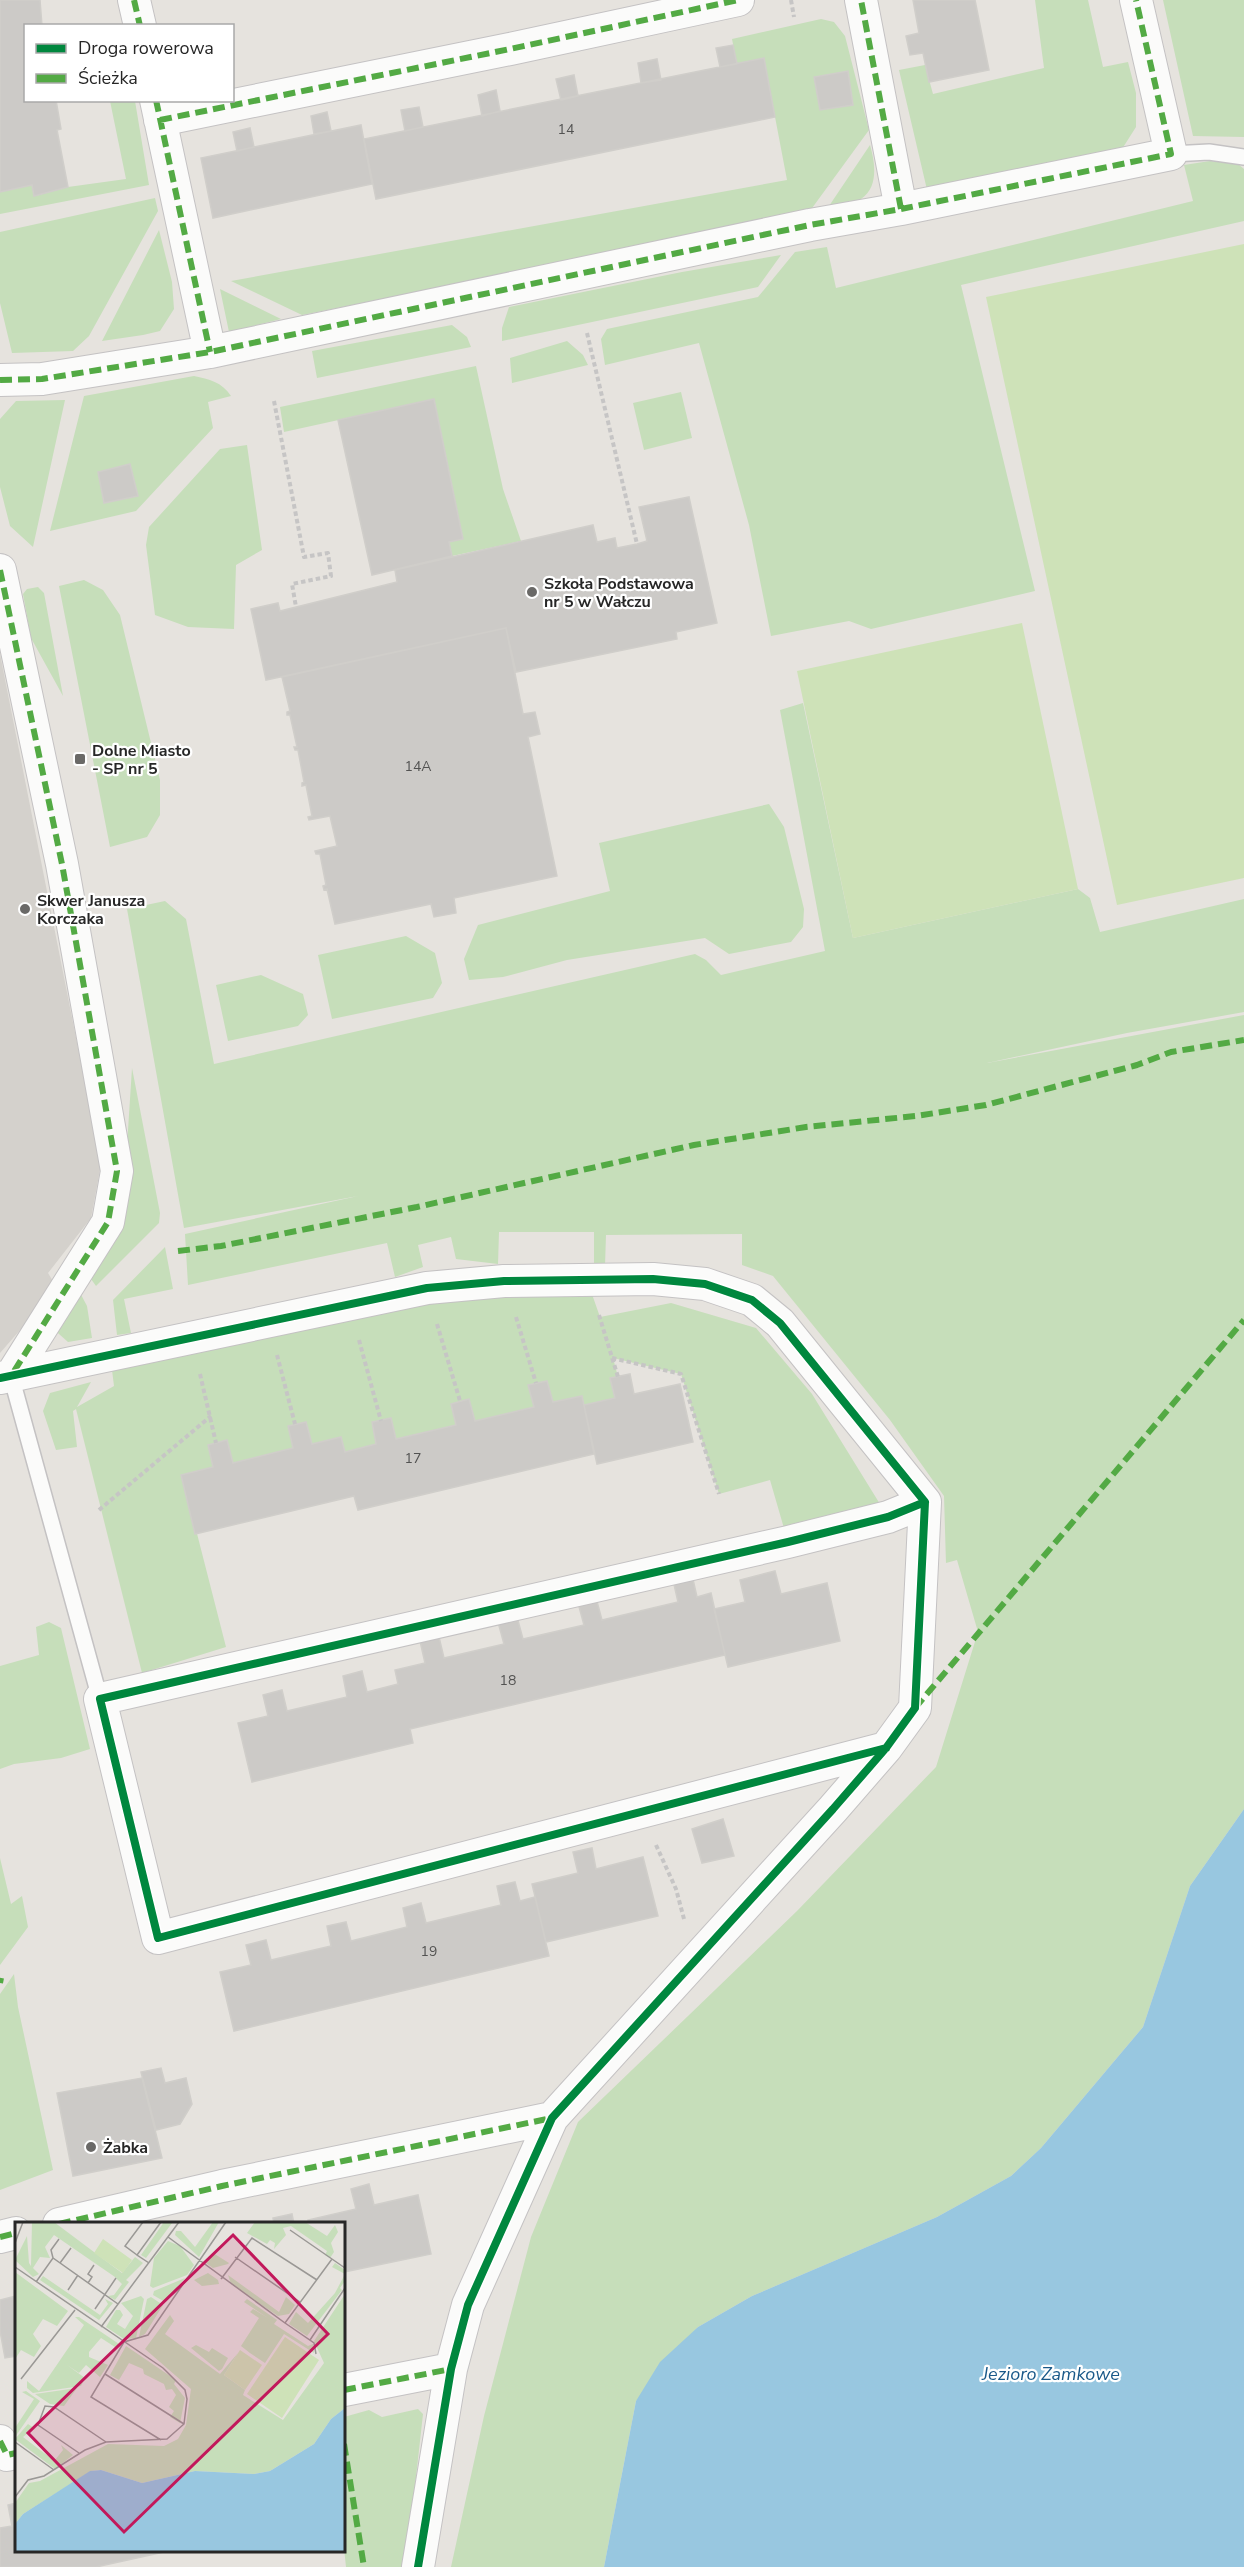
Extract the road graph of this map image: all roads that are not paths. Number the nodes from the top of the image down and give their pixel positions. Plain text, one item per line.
1 (135, 0) edge
2 (738, 0) edge
3 (861, 0) edge
4 (1136, 0) edge
5 (140, 24) edge
6 (234, 97) edge
7 (205, 102) edge
8 (158, 110) edge
9 (1171, 154) junction
10 (1244, 157) edge
11 (901, 209) junction
12 (210, 352) junction
13 (0, 380) edge
14 (0, 570) edge
15 (6, 1377) edge
16 (925, 1502) junction
17 (100, 1700) junction
18 (886, 1748) junction
19 (552, 2118) junction
20 (63, 2222) edge
21 (15, 2233) edge
22 (0, 2237) edge
23 (451, 2369) junction
24 (345, 2390) edge
25 (0, 2441) edge
26 (15, 2453) edge
27 (418, 2567) edge

1 - 5 street
2 - 6 street
3 - 11 street
4 - 9 street
7 - 8 street
8 - 12 street
9 - 10 lane
9 - 11 street
11 - 12 street
12 - 13 street
14 - 15 street
15 - 16 street
15 - 17 lane
16 - 17 street
16 - 18 street
17 - 18 street
18 - 19 street
19 - 20 street
19 - 23 street
21 - 22 street
23 - 24 street
23 - 27 street
25 - 26 street

